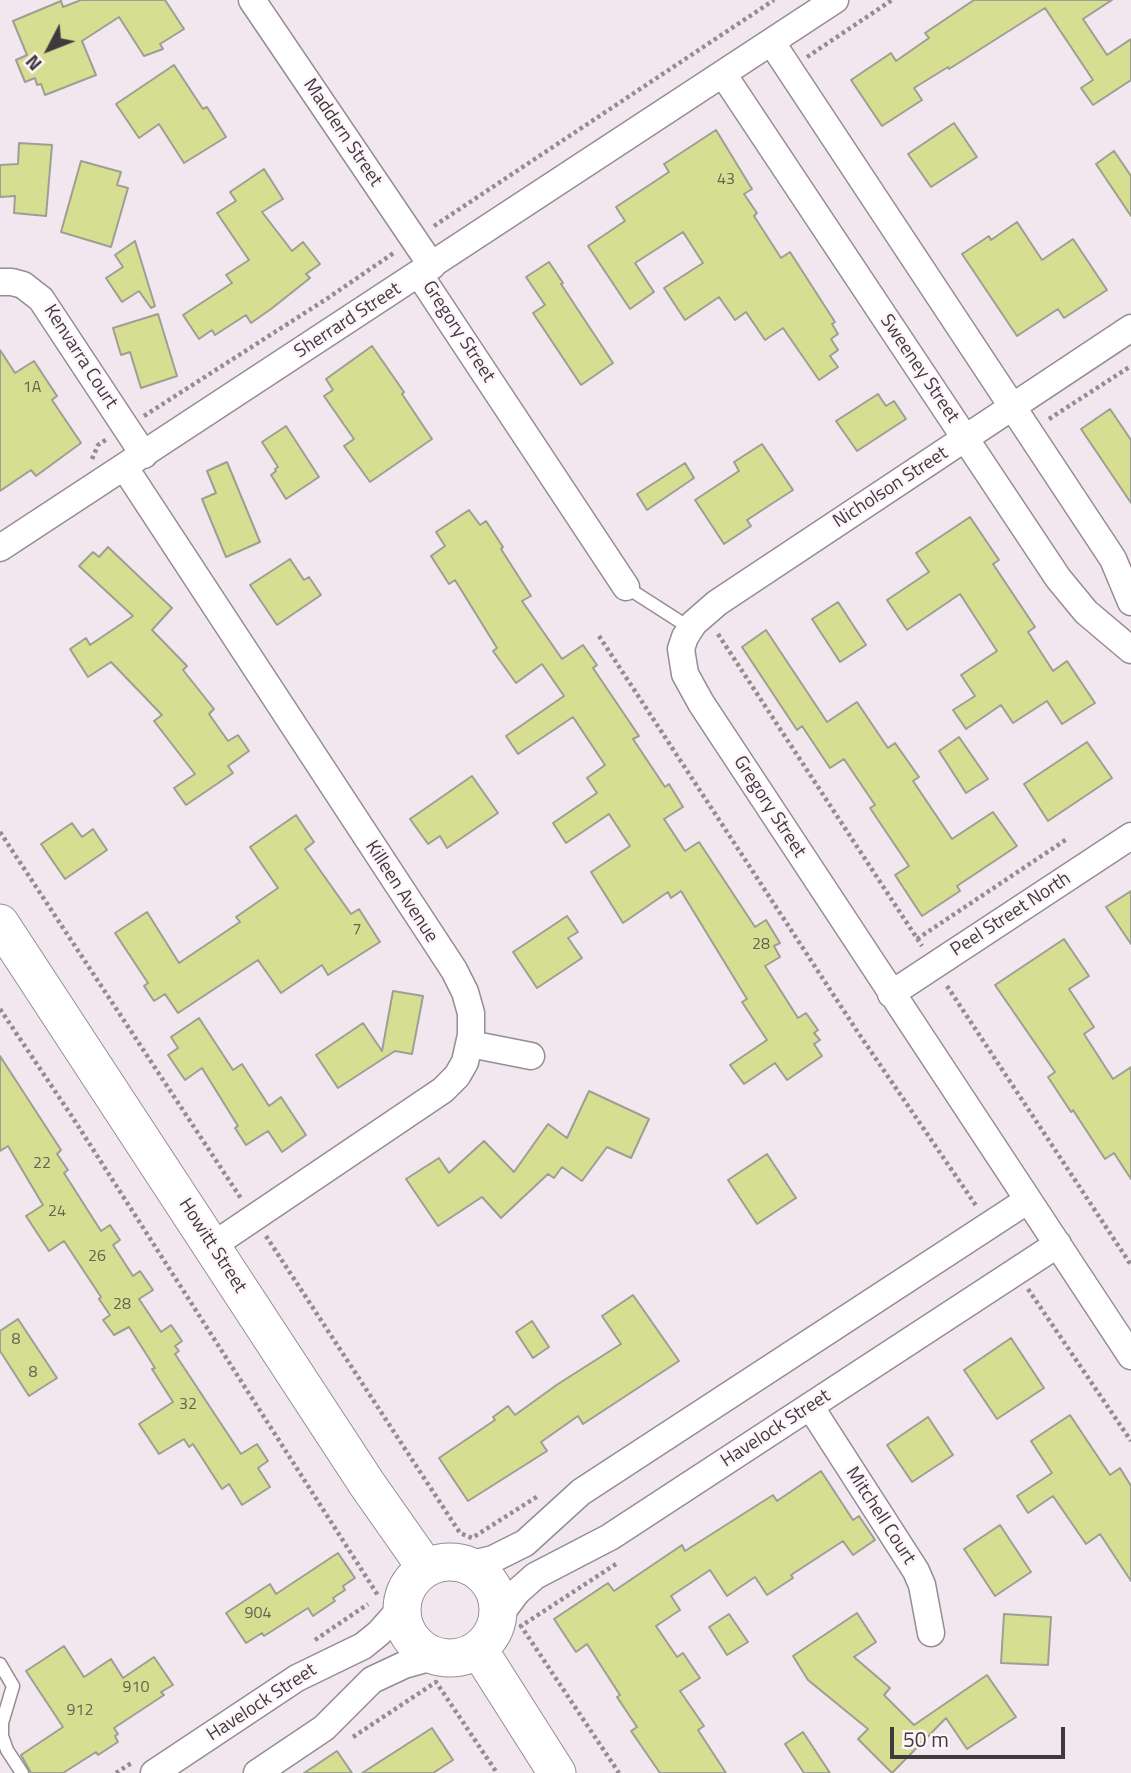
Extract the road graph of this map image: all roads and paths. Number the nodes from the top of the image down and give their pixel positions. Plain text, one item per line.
1 (252, 0) edge
2 (774, 0) edge
3 (835, 0) edge
4 (892, 0) edge
5 (772, 43) junction
6 (788, 69) junction
7 (723, 74) junction
8 (413, 239) junction
9 (425, 270) junction
10 (0, 282) edge
11 (1131, 328) edge
12 (1131, 366) edge
13 (1012, 408) junction
14 (142, 417) dead end
15 (1048, 420) dead end
16 (965, 439) junction
17 (134, 462) junction
18 (0, 548) edge
19 (626, 587) joint
20 (1131, 602) edge
21 (697, 621) junction
22 (599, 636) dead end
23 (1131, 650) edge
24 (0, 832) edge
25 (1131, 836) edge
26 (1067, 839) dead end
27 (0, 923) edge
28 (917, 939) junction
29 (934, 966) junction
30 (891, 994) junction
31 (0, 1009) edge
32 (470, 1044) junction
33 (531, 1056) dead end
34 (1028, 1200) junction
35 (978, 1210) dead end
36 (254, 1218) junction
37 (1058, 1244) junction
38 (212, 1246) junction
39 (1131, 1265) edge
40 (1030, 1293) dead end
41 (1131, 1356) edge
42 (810, 1406) junction
43 (1131, 1441) edge
44 (464, 1549) junction
45 (426, 1569) junction
46 (393, 1618) junction
47 (510, 1621) junction
48 (931, 1633) dead end
49 (479, 1650) junction
50 (420, 1660) junction
51 (0, 1664) edge
52 (421, 1692) junction
53 (342, 1744) dead end
54 (22, 1773) edge
55 (154, 1773) edge
56 (257, 1773) edge
57 (496, 1773) edge
58 (557, 1773) edge
59 (619, 1773) edge

1 - 8 street, Maddern Street
2 - 8 path
3 - 5 street, Sherrard Street
4 - 6 path
5 - 6 street
5 - 7 street, Sherrard Street
6 - 13 street
7 - 9 street, Sherrard Street
7 - 16 street, Sweeney Street
8 - 9 street, Maddern Street
8 - 14 path
9 - 17 street, Sherrard Street
9 - 19 street, Gregory Street
10 - 17 street, Kenvarra Court
11 - 13 street, Nicholson Street
12 - 15 path
13 - 16 street, Nicholson Street
13 - 20 street
16 - 21 street, Nicholson Street
16 - 23 street, Sweeney Street
17 - 18 street, Sherrard Street
17 - 32 street, Killeen Avenue
19 - 21 lane, Gregory Street
21 - 28 path
21 - 30 street, Gregory Street
22 - 35 path
24 - 36 path
25 - 29 street, Peel Street North
26 - 28 path
27 - 38 street, Howitt Street
28 - 29 path
29 - 30 street, Peel Street North
29 - 39 path
30 - 34 street, Gregory Street
31 - 46 path
32 - 33 street
32 - 36 street, Killeen Avenue
34 - 37 street, Gregory Street
34 - 44 street
36 - 38 street, Killeen Avenue
36 - 44 path
37 - 41 street, Gregory Street
37 - 42 street, Havelock Street
38 - 45 street, Howitt Street
40 - 43 path
42 - 47 street, Havelock Street
42 - 48 street, Mitchell Court
44 - 45 street
44 - 47 street
45 - 46 street
46 - 50 street
46 - 55 street, Havelock Street
47 - 49 street
47 - 59 path
49 - 50 street
49 - 58 street
50 - 52 path
50 - 56 street
51 - 54 lane
52 - 53 path
52 - 57 path

